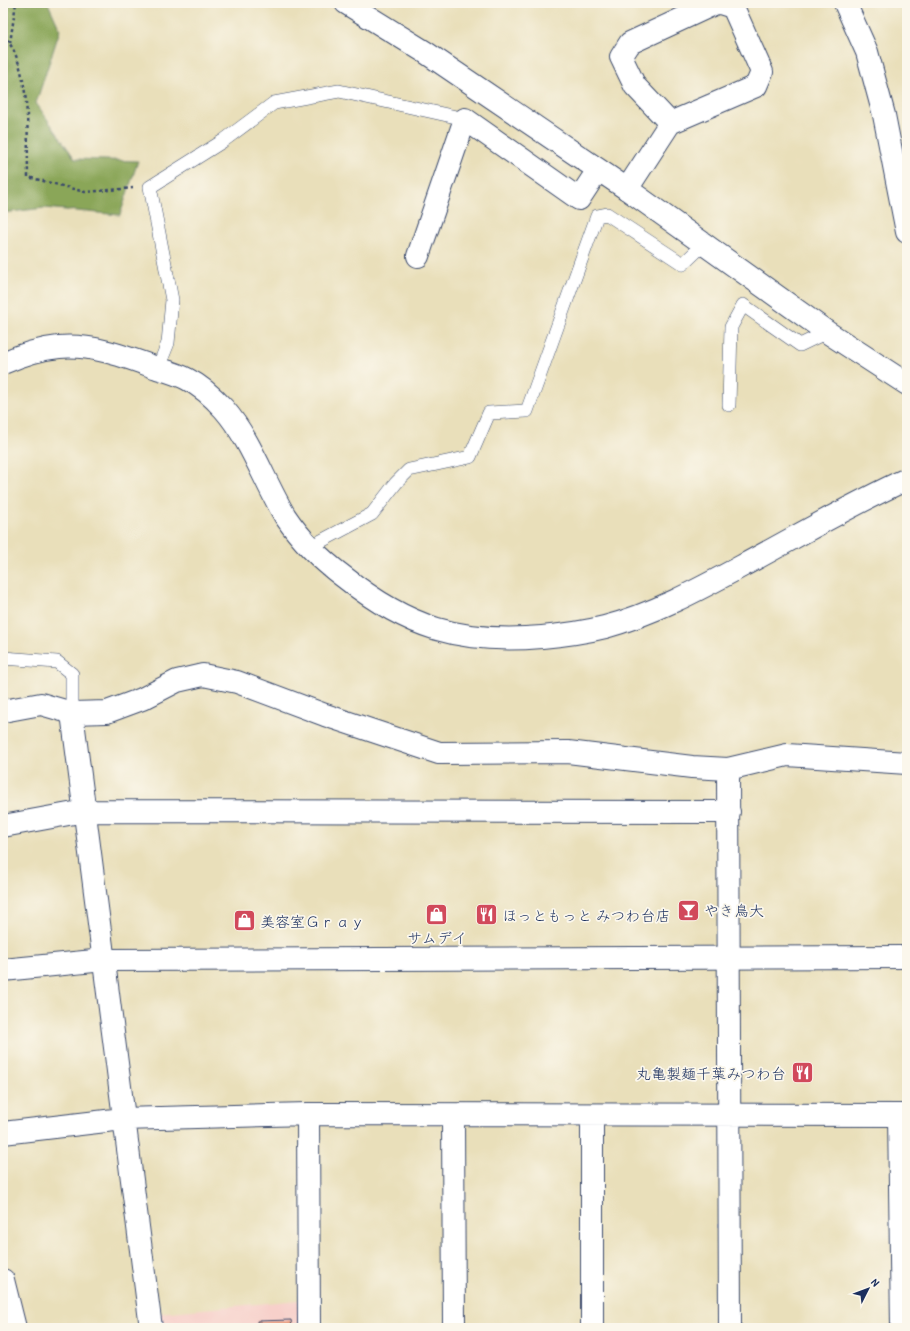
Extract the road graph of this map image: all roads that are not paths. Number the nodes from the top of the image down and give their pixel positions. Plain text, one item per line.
1 (346, 3) edge
2 (716, 3) edge
3 (720, 3) edge
4 (845, 3) edge
5 (465, 119) junction
6 (670, 123) junction
7 (598, 170) junction
8 (627, 189) junction
9 (907, 232) edge
10 (705, 244) junction
11 (418, 256) dead end
12 (826, 332) junction
13 (3, 363) edge
14 (158, 368) junction
15 (907, 384) edge
16 (729, 405) dead end
17 (907, 479) edge
18 (310, 547) junction
19 (3, 658) edge
20 (8, 707) edge
21 (72, 713) junction
22 (907, 763) edge
23 (728, 769) junction
24 (85, 811) junction
25 (729, 812) junction
26 (3, 826) edge
27 (730, 957) junction
28 (907, 957) edge
29 (104, 960) junction
30 (3, 970) edge
31 (308, 1114) junction
32 (453, 1115) junction
33 (592, 1115) junction
34 (729, 1115) junction
35 (903, 1115) edge
36 (123, 1119) junction
37 (3, 1133) edge
38 (3, 1280) edge
39 (15, 1328) edge
40 (152, 1328) edge
41 (309, 1328) edge
42 (454, 1328) edge
43 (592, 1328) edge
44 (730, 1328) edge
45 (902, 1328) edge

1 - 7 street
2 - 6 street
3 - 6 street
4 - 9 street
5 - 7 street
5 - 11 street
5 - 14 lane
6 - 8 street
7 - 8 street
8 - 10 street
10 - 12 street
10 - 18 lane
12 - 15 street
12 - 16 lane
13 - 14 street
14 - 18 street
17 - 18 street
19 - 21 lane
20 - 21 street
21 - 23 street
21 - 24 street
22 - 23 street
23 - 25 street
24 - 25 street
24 - 26 street
24 - 29 street
25 - 27 street
27 - 28 street
27 - 29 street
27 - 34 street
29 - 30 street
29 - 36 street
31 - 32 street
31 - 36 street
31 - 41 street
32 - 33 street
32 - 42 street
33 - 34 street
33 - 43 street
34 - 35 street
34 - 44 street
35 - 45 street
36 - 37 street
36 - 40 street
38 - 39 street

